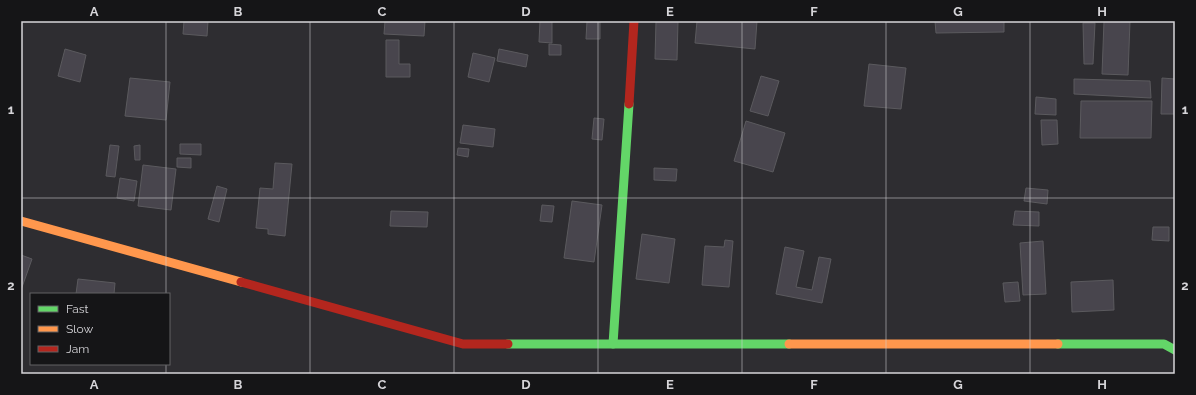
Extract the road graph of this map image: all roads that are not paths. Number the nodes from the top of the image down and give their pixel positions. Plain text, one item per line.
1 (634, 21) edge
2 (21, 221) edge
3 (613, 344) junction
4 (1175, 350) edge

1 - 3 street
2 - 3 street
3 - 4 street

